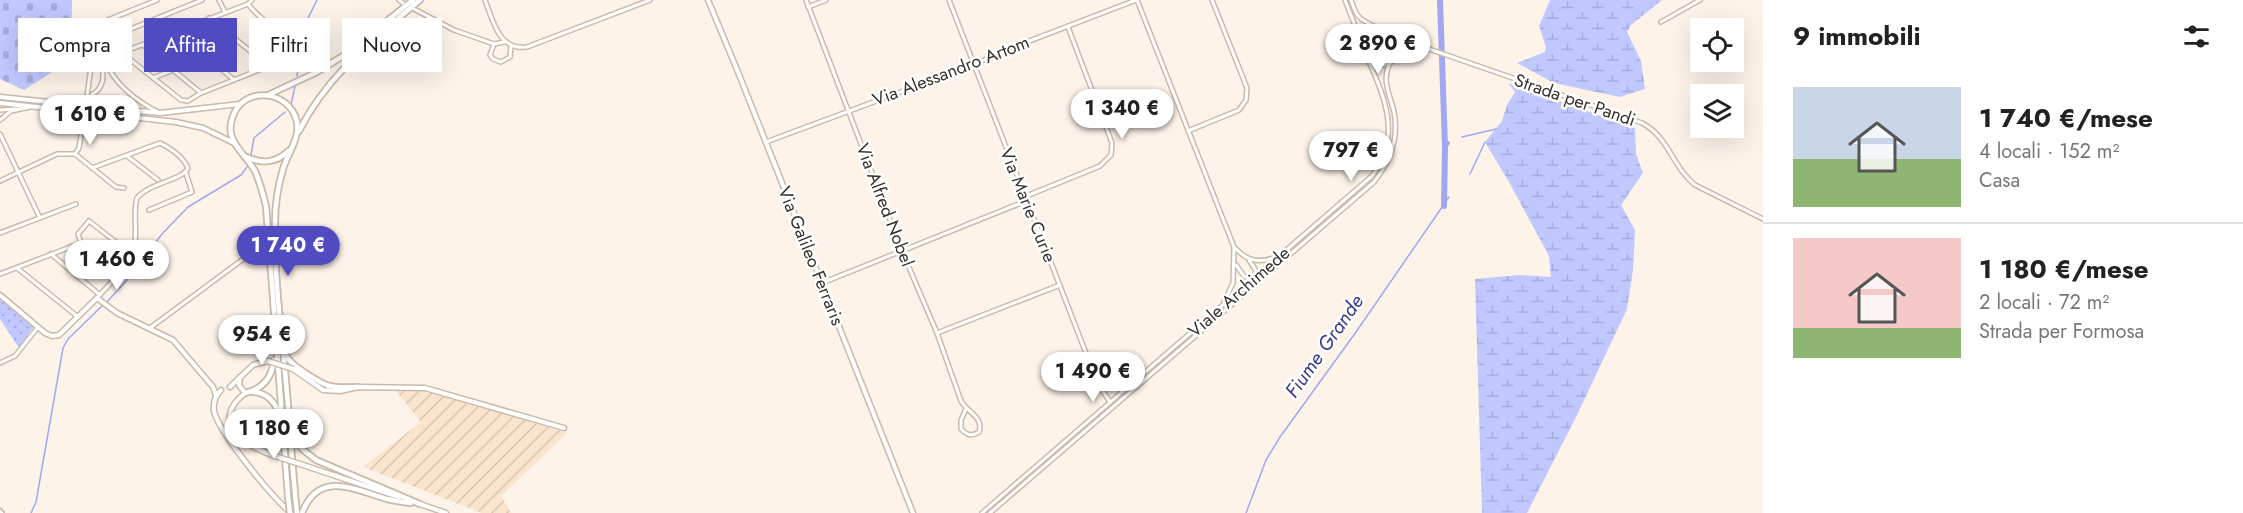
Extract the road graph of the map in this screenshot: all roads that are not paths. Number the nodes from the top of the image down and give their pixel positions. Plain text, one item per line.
1 (157, 0) edge
2 (201, 0) edge
3 (219, 0) edge
4 (252, 0) edge
5 (399, 0) edge
6 (413, 0) edge
7 (420, 0) edge
8 (485, 0) edge
9 (650, 0) edge
10 (708, 0) edge
11 (806, 0) edge
12 (826, 0) edge
13 (949, 0) edge
14 (1136, 0) edge
15 (1212, 0) edge
16 (1346, 0) edge
17 (1351, 0) edge
18 (1700, 0) edge
19 (194, 2) edge
20 (404, 3) dead end
21 (248, 4) junction
22 (808, 7) junction
23 (414, 9) dead end
24 (225, 12) junction
25 (114, 18) edge
26 (209, 18) edge
27 (263, 18) edge
28 (1661, 22) dead end
29 (1068, 27) junction
30 (132, 28) edge
31 (1383, 32) junction
32 (1392, 36) junction
33 (237, 40) edge
34 (504, 42) junction
35 (494, 44) junction
36 (143, 45) edge
37 (511, 46) junction
38 (1424, 48) junction
39 (132, 49) edge
40 (249, 49) edge
41 (1366, 55) junction
42 (1394, 59) junction
43 (132, 61) edge
44 (1390, 63) junction
45 (973, 65) junction
46 (91, 72) edge
47 (104, 72) edge
48 (110, 72) edge
49 (168, 72) edge
50 (175, 72) edge
51 (225, 72) edge
52 (255, 72) edge
53 (153, 78) junction
54 (234, 80) junction
55 (201, 93) junction
56 (268, 94) junction
57 (0, 96) edge
58 (31, 101) junction
59 (0, 103) edge
60 (240, 104) junction
61 (32, 107) junction
62 (17, 109) junction
63 (0, 110) edge
64 (849, 111) junction
65 (160, 113) junction
66 (0, 120) edge
67 (1188, 131) junction
68 (297, 133) junction
69 (0, 134) edge
70 (766, 142) junction
71 (234, 143) junction
72 (292, 147) junction
73 (75, 154) junction
74 (127, 156) junction
75 (244, 156) junction
76 (92, 168) junction
77 (19, 171) junction
78 (187, 171) junction
79 (158, 180) dead end
80 (0, 181) edge
81 (124, 188) dead end
82 (1024, 196) junction
83 (1026, 201) junction
84 (75, 204) dead end
85 (149, 210) dead end
86 (40, 218) junction
87 (1763, 219) edge
88 (0, 233) edge
89 (268, 240) junction
90 (81, 243) junction
91 (1234, 247) junction
92 (126, 250) dead end
93 (902, 251) junction
94 (51, 254) junction
95 (1281, 256) junction
96 (1248, 260) junction
97 (1235, 264) junction
98 (17, 268) junction
99 (120, 271) junction
100 (0, 274) edge
101 (1257, 277) junction
102 (1252, 281) junction
103 (822, 283) junction
104 (1258, 283) junction
105 (1060, 285) junction
106 (0, 295) edge
107 (98, 297) junction
108 (1219, 309) junction
109 (78, 317) junction
110 (38, 327) junction
111 (150, 328) junction
112 (937, 333) junction
113 (276, 344) junction
114 (282, 348) junction
115 (0, 363) edge
116 (293, 367) junction
117 (240, 377) junction
118 (286, 383) junction
119 (213, 387) junction
120 (230, 387) junction
121 (240, 387) junction
122 (358, 387) joint
123 (221, 390) junction
124 (253, 392) junction
125 (245, 393) junction
126 (216, 396) junction
127 (1110, 402) junction
128 (1114, 406) junction
129 (966, 409) junction
130 (282, 422) junction
131 (289, 423) junction
132 (564, 428) dead end
133 (420, 504) junction
134 (300, 512) edge
135 (291, 513) edge
136 (446, 513) edge
137 (913, 513) edge
138 (982, 513) edge
139 (990, 513) edge

1 - 25 street
2 - 19 street
3 - 24 street
4 - 21 street
5 - 20 street
6 - 56 main road
7 - 68 main road
8 - 34 street
9 - 37 street
10 - 70 street, Via Galileo Ferraris
11 - 22 street, Via Alfred Nobel
12 - 22 street
13 - 45 street, Via Marie Curie
14 - 29 street, Via Alessandro Artom
14 - 67 street
15 - 67 street
16 - 41 street
17 - 31 street, Strada per Pandi
18 - 28 street
19 - 30 street
21 - 24 street
21 - 27 street
22 - 64 street, Via Alfred Nobel
23 - 35 street
24 - 26 street
29 - 45 street, Via Alessandro Artom
29 - 82 street
31 - 32 street, Strada per Pandi
31 - 41 street
32 - 38 street, Strada per Pandi
32 - 42 street
33 - 40 street
34 - 35 street
34 - 37 street
35 - 37 street
36 - 39 street
38 - 42 street
38 - 87 street, Strada per Pandi
41 - 44 street
41 - 95 street, Viale Archimede
42 - 44 street
43 - 53 street
44 - 104 street, Viale Archimede
45 - 64 street, Via Alessandro Artom
45 - 82 street, Via Marie Curie
46 - 73 street, bridge
47 - 58 street
48 - 65 street
49 - 53 street
50 - 55 street
51 - 54 street
52 - 54 street
53 - 55 street
54 - 55 street
56 - 60 main road
56 - 68 main road
57 - 58 street
58 - 65 street
59 - 61 street
60 - 65 street
60 - 71 main road
61 - 62 street
61 - 71 street
62 - 63 street
62 - 66 street
64 - 70 street, Via Alessandro Artom
64 - 93 street, Via Alfred Nobel
67 - 91 street
68 - 72 main road
69 - 77 street
70 - 103 street, Via Galileo Ferraris
71 - 75 main road
72 - 75 main road
72 - 114 main road
73 - 76 street
73 - 77 street
74 - 76 street
74 - 78 street
74 - 79 street
75 - 89 main road
76 - 81 street
77 - 80 street
77 - 86 street
78 - 85 street
78 - 99 street
82 - 83 street, Via Marie Curie
83 - 93 street
83 - 105 street, Via Marie Curie
84 - 86 street
86 - 88 street
89 - 111 street
89 - 113 main road
90 - 92 street
90 - 94 street
90 - 99 street
91 - 96 street
91 - 97 street
93 - 103 street
93 - 112 street, Via Alfred Nobel
94 - 98 street
94 - 107 street
95 - 96 street
95 - 101 street, Viale Archimede
96 - 101 street
97 - 102 street
97 - 108 street
98 - 100 street
98 - 109 street
99 - 107 street
101 - 102 street, Viale Archimede
101 - 104 street
102 - 104 street
102 - 108 street, Viale Archimede
103 - 137 street, Via Galileo Ferraris
104 - 128 street, Viale Archimede
105 - 112 street
105 - 127 street, Via Marie Curie
106 - 110 street
107 - 109 street
107 - 111 street
108 - 127 street, Viale Archimede
109 - 110 street
110 - 115 street
111 - 119 street
112 - 129 street, Via Alfred Nobel
113 - 124 main road
113 - 130 main road
114 - 116 main road
114 - 118 main road
116 - 117 street, bridge
116 - 118 main road
116 - 122 main road
117 - 120 street
117 - 121 street
118 - 131 main road
119 - 123 street
119 - 126 street
120 - 121 street
120 - 123 street
121 - 125 street
122 - 132 street
123 - 126 street
124 - 125 main road
124 - 130 main road
125 - 133 street, bridge
126 - 135 street
127 - 128 street, Via Marie Curie
127 - 138 street, Viale Archimede
128 - 139 street, Viale Archimede
129 - 129 street, Via Alfred Nobel
130 - 135 main road, bridge
131 - 133 main road
131 - 134 main road
133 - 134 main road
133 - 136 street

